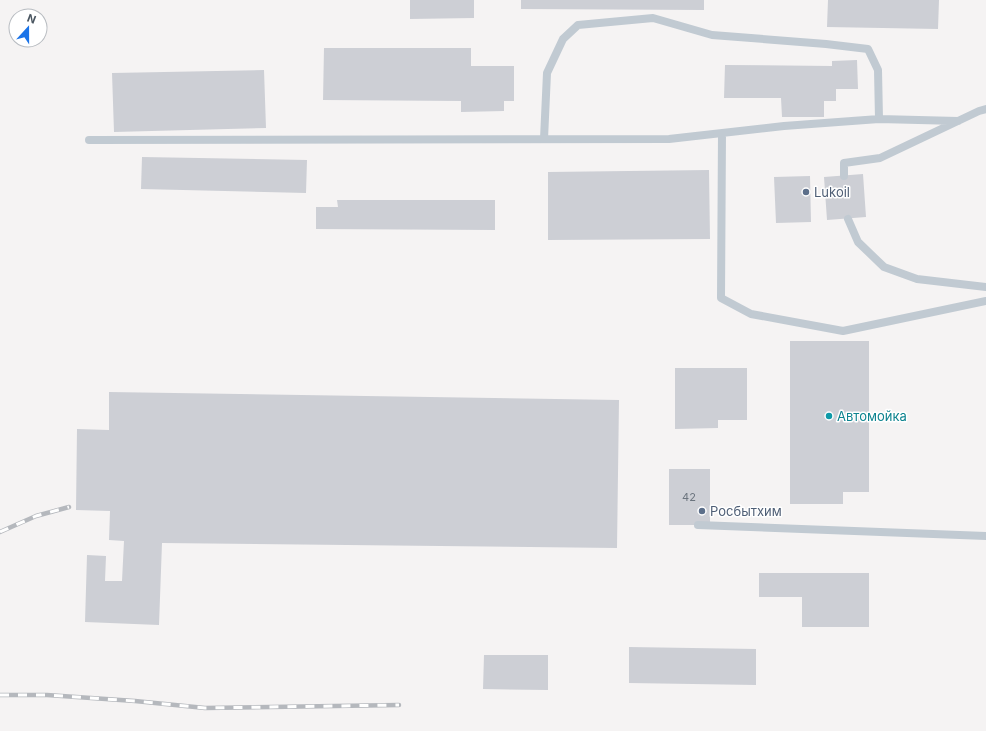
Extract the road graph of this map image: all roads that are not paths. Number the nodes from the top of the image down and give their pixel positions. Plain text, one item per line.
1 (986, 109) edge
2 (878, 118) junction
3 (958, 122) junction
4 (722, 133) junction
5 (89, 140) dead end
6 (544, 140) junction
7 (844, 176) dead end
8 (848, 219) dead end
9 (986, 287) edge
10 (986, 300) edge
11 (698, 525) dead end
12 (986, 536) edge

1 - 3 lane
2 - 3 lane
2 - 4 lane
2 - 6 lane
3 - 7 lane
4 - 6 lane
4 - 10 lane
5 - 6 lane
8 - 9 lane
11 - 12 lane

